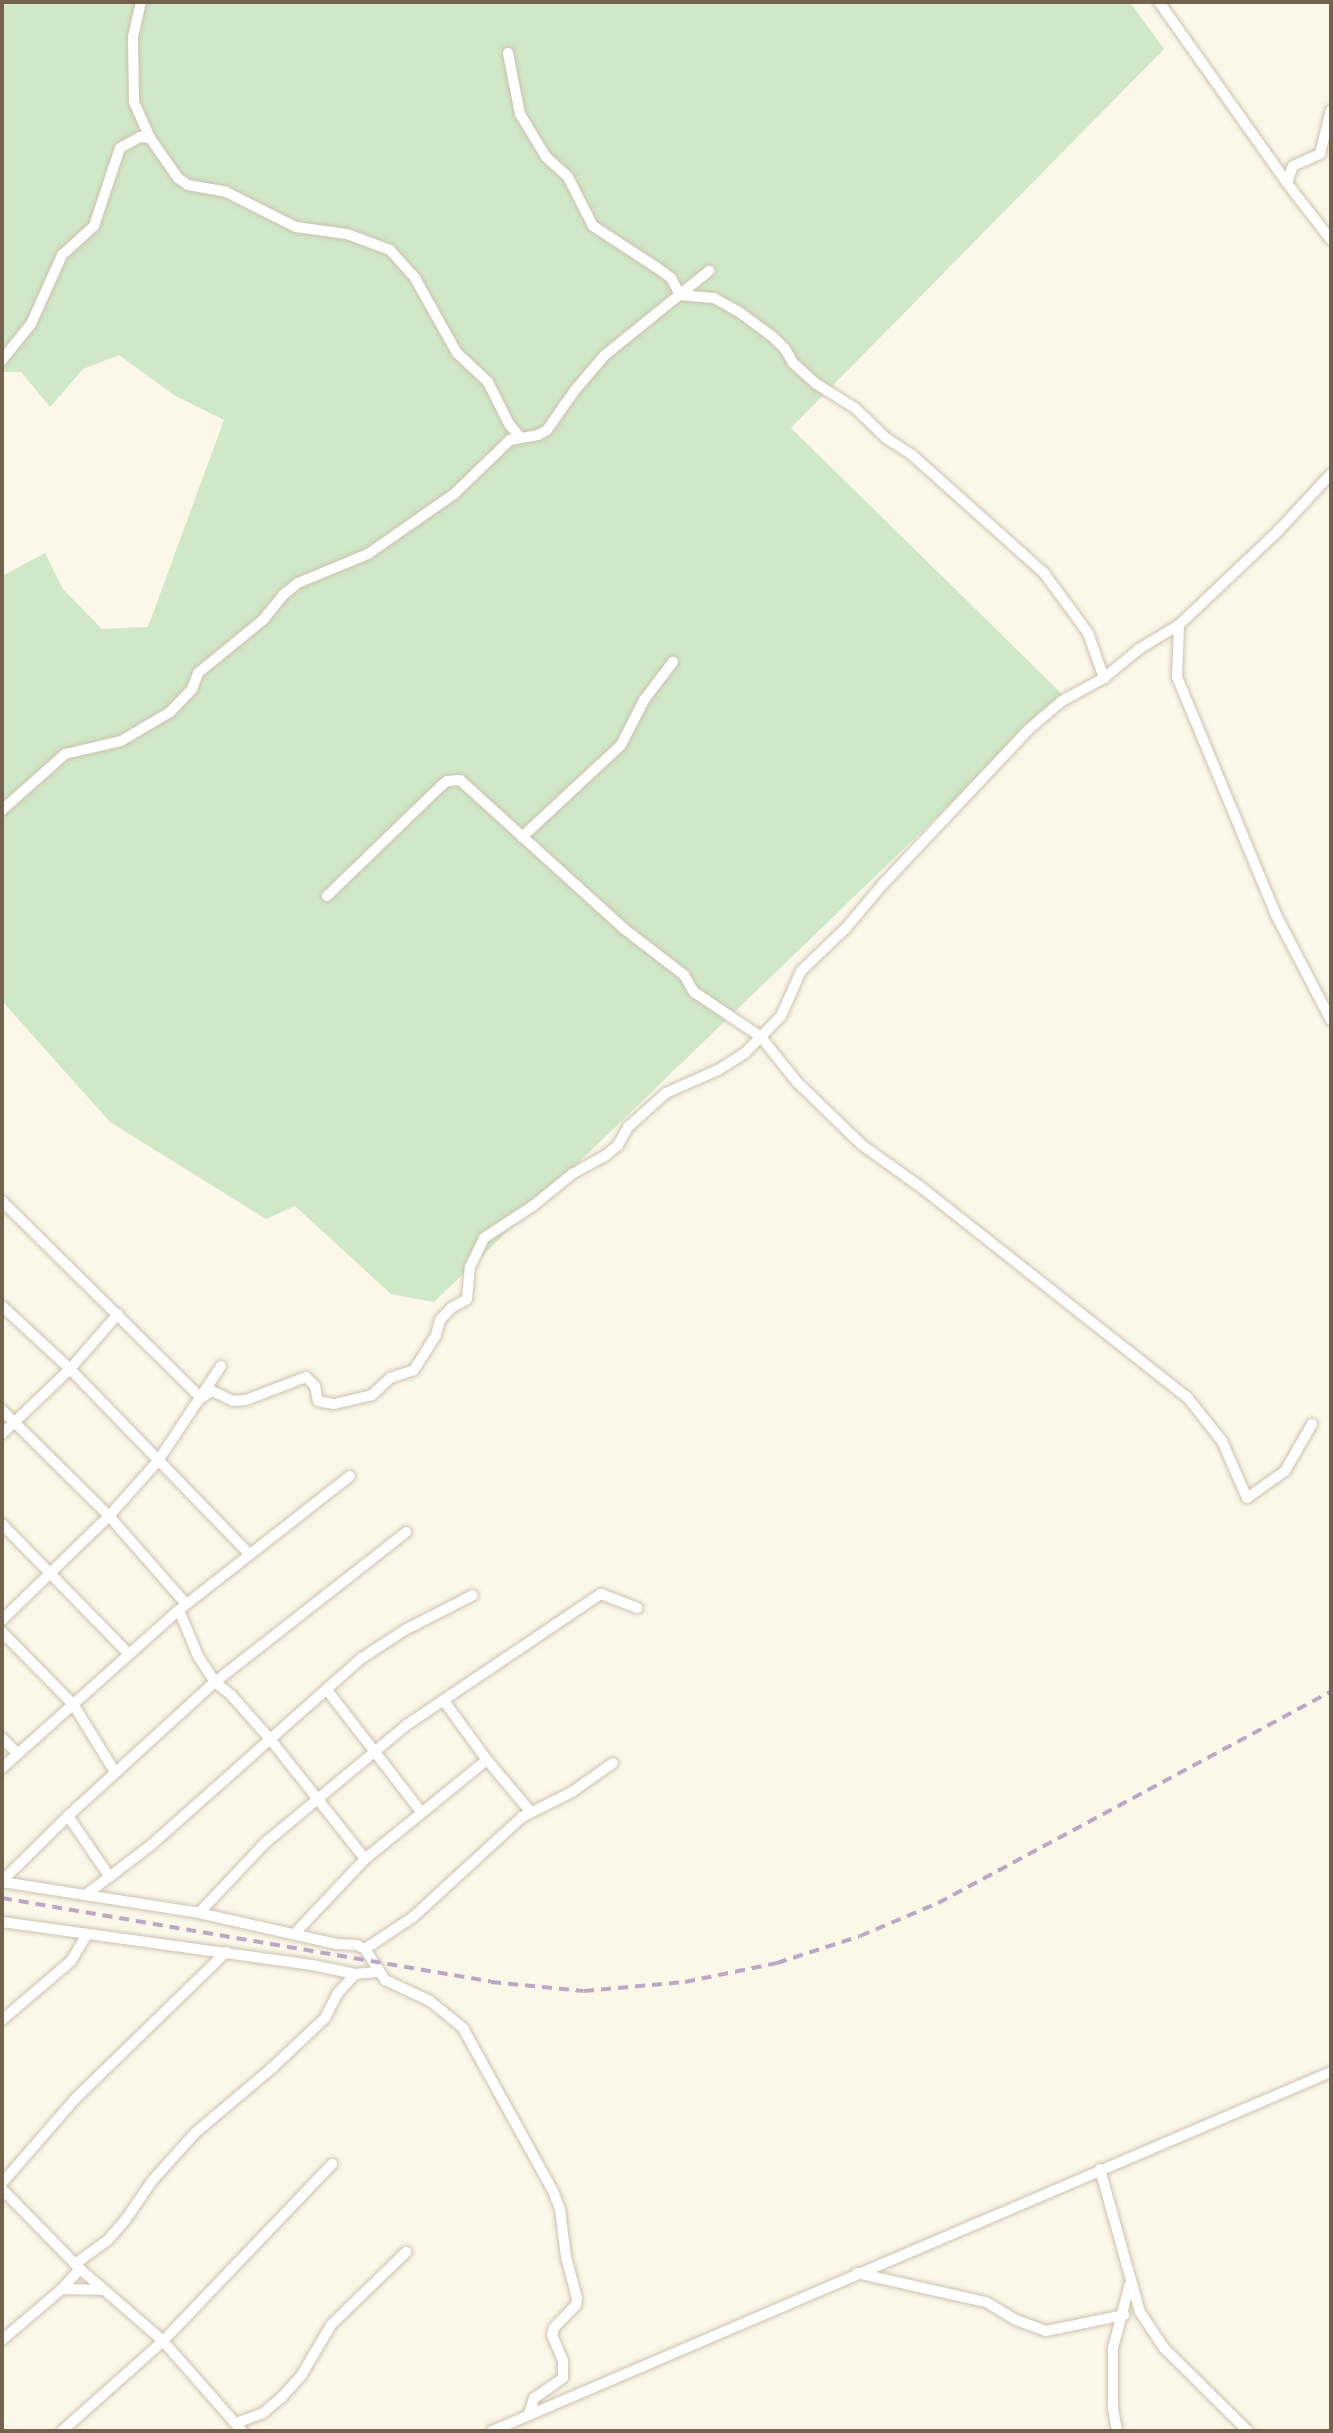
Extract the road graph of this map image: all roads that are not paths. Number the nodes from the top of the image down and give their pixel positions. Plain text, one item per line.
1 (141, 2) edge
2 (1159, 2) edge
3 (508, 53) dead end
4 (1331, 110) edge
5 (150, 138) junction
6 (1287, 183) junction
7 (1331, 240) edge
8 (709, 271) dead end
9 (680, 295) junction
10 (2, 360) edge
11 (519, 436) junction
12 (1331, 474) edge
13 (1179, 625) junction
14 (673, 662) dead end
15 (1104, 678) junction
16 (2, 810) edge
17 (522, 837) junction
18 (327, 896) dead end
19 (1331, 1020) edge
20 (761, 1037) junction
21 (2, 1201) edge
22 (2, 1306) edge
23 (118, 1314) junction
24 (221, 1366) dead end
25 (70, 1369) junction
26 (201, 1398) junction
27 (2, 1410) edge
28 (14, 1422) junction
29 (1312, 1424) dead end
30 (2, 1434) edge
31 (158, 1461) junction
32 (350, 1476) dead end
33 (109, 1516) junction
34 (2, 1524) edge
35 (406, 1532) dead end
36 (248, 1553) junction
37 (50, 1574) junction
38 (473, 1595) dead end
39 (183, 1607) junction
40 (637, 1608) dead end
41 (2, 1620) edge
42 (2, 1632) edge
43 (129, 1654) junction
44 (215, 1682) junction
45 (327, 1690) junction
46 (444, 1701) junction
47 (73, 1704) junction
48 (2, 1738) edge
49 (270, 1739) junction
50 (375, 1749) junction
51 (17, 1753) junction
52 (487, 1760) junction
53 (613, 1763) dead end
54 (2, 1768) edge
55 (115, 1772) junction
56 (317, 1797) junction
57 (530, 1811) junction
58 (422, 1813) junction
59 (68, 1816) junction
60 (365, 1859) junction
61 (110, 1877) junction
62 (2, 1881) edge
63 (88, 1893) junction
64 (199, 1913) junction
65 (2, 1922) edge
66 (296, 1933) junction
67 (87, 1934) junction
68 (365, 1949) junction
69 (226, 1952) junction
70 (377, 1972) junction
71 (355, 1974) junction
72 (2, 2020) edge
73 (1331, 2071) edge
74 (331, 2164) dead end
75 (1100, 2169) junction
76 (2, 2182) edge
77 (2, 2189) edge
78 (406, 2252) dead end
79 (77, 2266) junction
80 (857, 2273) junction
81 (1130, 2280) junction
82 (62, 2289) junction
83 (105, 2290) junction
84 (1124, 2315) junction
85 (2, 2340) edge
86 (163, 2341) junction
87 (529, 2414) junction
88 (240, 2429) edge
89 (62, 2431) edge
90 (492, 2431) edge
91 (1117, 2431) edge
92 (1248, 2431) edge

1 - 5 street
2 - 6 street
3 - 9 street
4 - 6 street
5 - 10 street
5 - 11 street
6 - 7 street
8 - 9 street
9 - 11 street
9 - 15 street
11 - 16 street
12 - 13 street
13 - 15 street
13 - 19 street
14 - 17 street
15 - 20 street
17 - 18 street
17 - 20 street
20 - 26 street
20 - 29 street
21 - 23 street
22 - 25 street
23 - 25 street
23 - 26 street
24 - 26 street
25 - 28 street
25 - 31 street
26 - 31 street
27 - 28 street
28 - 30 street
28 - 33 street
31 - 33 street
31 - 36 street
32 - 36 street
33 - 37 street
33 - 39 street
34 - 37 street
35 - 44 street
36 - 39 street
37 - 41 street
37 - 43 street
38 - 45 street
39 - 43 street
39 - 44 street
40 - 46 street
42 - 47 street
43 - 47 street
44 - 49 street
44 - 55 street
45 - 49 street
45 - 50 street
46 - 50 street
46 - 52 street
47 - 51 street
47 - 55 street
48 - 51 street
49 - 56 street
49 - 61 street
50 - 56 street
50 - 58 street
51 - 54 street
52 - 57 street
52 - 58 street
53 - 57 street
55 - 59 street
56 - 60 street
56 - 64 street
57 - 68 street
58 - 60 street
59 - 61 street
59 - 62 street
60 - 66 street
61 - 63 street
62 - 63 street
63 - 64 street
64 - 66 street
65 - 67 street
66 - 68 street
67 - 69 street
67 - 72 street
68 - 70 street
69 - 71 street
69 - 76 street
70 - 71 street
70 - 87 street
71 - 79 street
73 - 75 street
74 - 86 street
75 - 80 street
75 - 81 street
77 - 79 street
78 - 88 street
79 - 82 street
79 - 83 street
80 - 84 street
80 - 87 street
81 - 84 street
81 - 92 street
82 - 83 street
82 - 85 street
83 - 86 street
84 - 91 street
86 - 88 street
86 - 89 street
87 - 90 street

